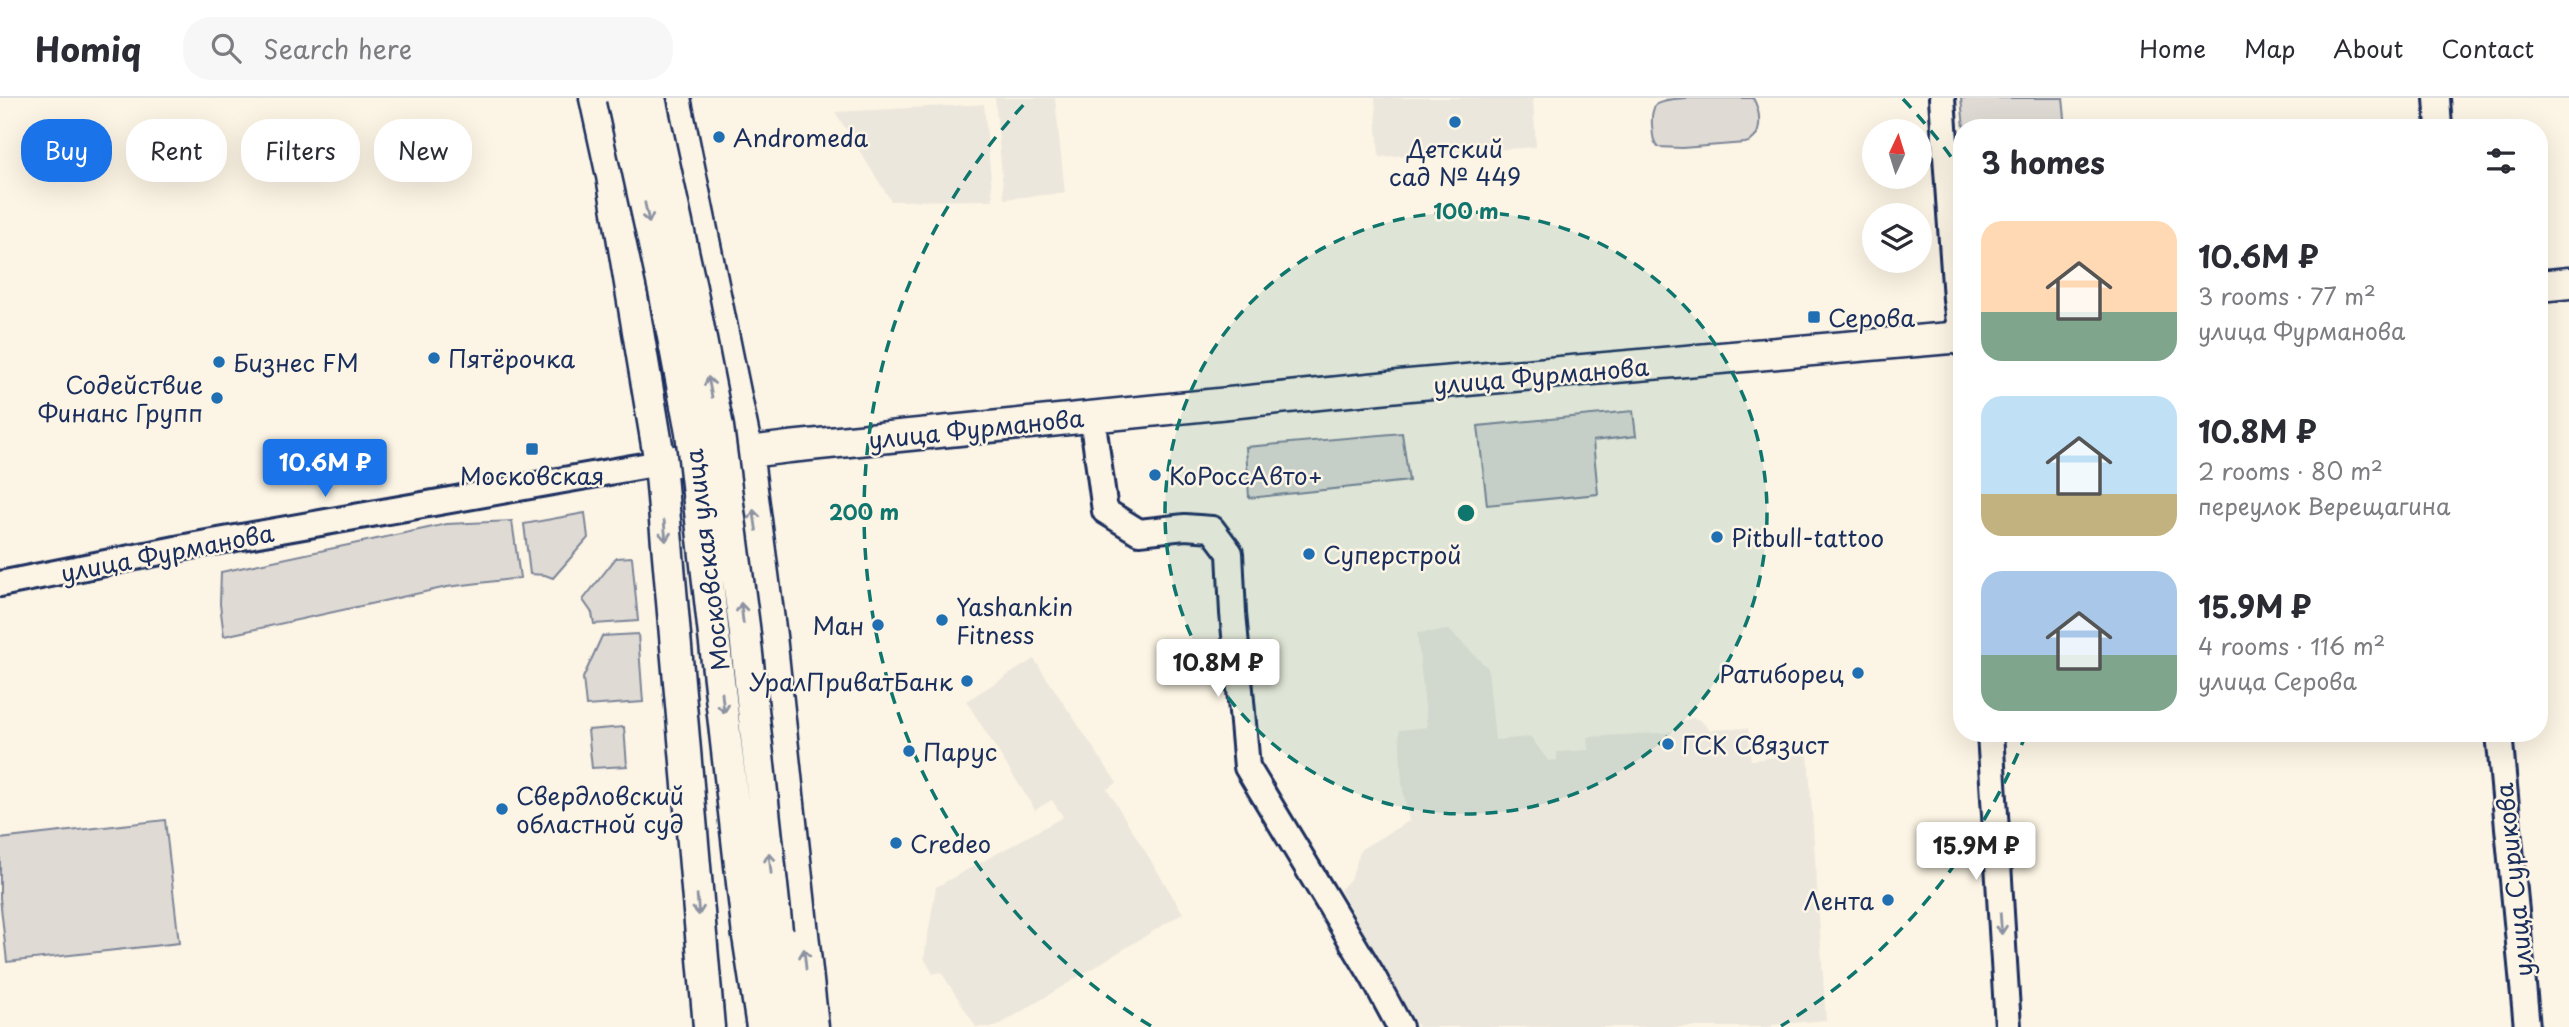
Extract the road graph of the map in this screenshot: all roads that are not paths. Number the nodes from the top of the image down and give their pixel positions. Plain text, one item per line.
1 (579, 98) edge
2 (622, 98) edge
3 (650, 98) edge
4 (675, 98) edge
5 (1942, 98) edge
6 (2437, 98) edge
7 (598, 110) edge
8 (2438, 119) edge
9 (1953, 236) edge
10 (2569, 283) edge
11 (2548, 285) edge
12 (1953, 338) edge
13 (1093, 416) junction
14 (747, 451) junction
15 (660, 463) junction
16 (0, 584) edge
17 (1991, 742) edge
18 (2500, 742) edge
19 (763, 933) junction
20 (709, 1027) edge
21 (762, 1027) edge
22 (789, 1027) edge
23 (813, 1027) edge
24 (1401, 1027) edge
25 (2008, 1027) edge
26 (2527, 1027) edge

1 - 7 street
2 -> 19 main road, Московская улица, bridge
19 -> 3 main road, Московская улица, bridge
4 - 14 main road
5 - 9 street
6 - 8 street
7 - 15 main road, Московская улица
10 - 11 main road
12 - 13 main road, улица Фурманова
13 - 14 main road, улица Фурманова
13 - 24 street
14 - 15 main road, улица Фурманова
23 -> 14 main road
15 - 16 street, улица Фурманова
15 -> 20 main road, Московская улица
17 -> 25 street
18 - 26 street, улица Сурикова
19 - 21 main road, Московская улица
19 - 22 main road, Московская улица

